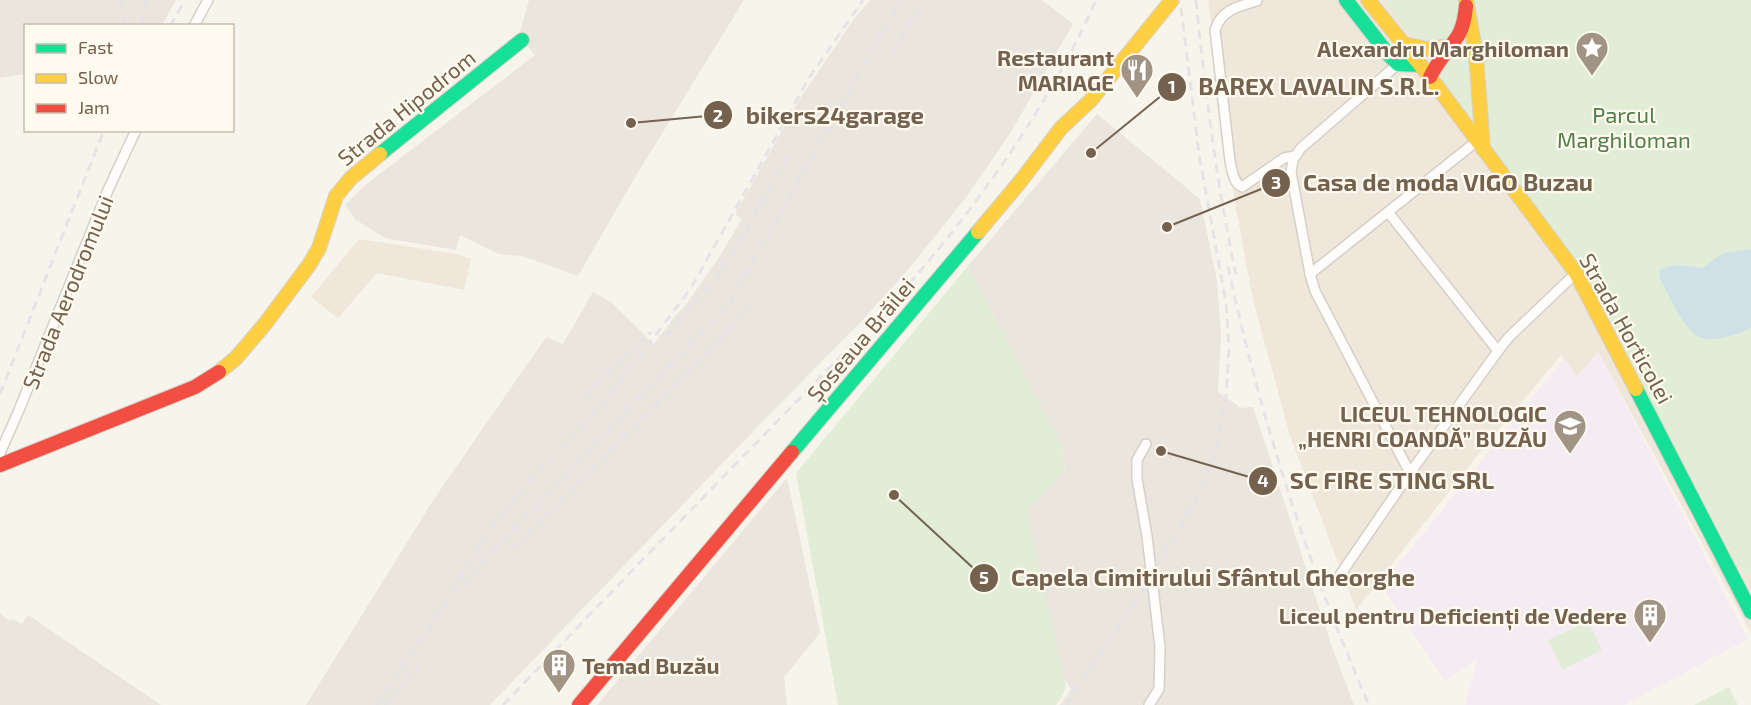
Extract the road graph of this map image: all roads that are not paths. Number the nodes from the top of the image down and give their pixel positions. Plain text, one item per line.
1 (208, 0) edge
2 (1172, 0) edge
3 (1346, 0) edge
4 (1368, 0) edge
5 (1467, 0) edge
6 (1257, 1) edge
7 (195, 24) edge
8 (522, 40) dead end
9 (1404, 44) junction
10 (1450, 46) junction
11 (1398, 64) junction
12 (1420, 65) junction
13 (1430, 77) junction
14 (1479, 103) junction
15 (1464, 123) junction
16 (135, 132) edge
17 (1480, 146) junction
18 (1295, 156) junction
19 (1388, 212) junction
20 (1576, 273) junction
21 (1310, 274) junction
22 (1498, 351) junction
23 (1146, 444) dead end
24 (0, 453) edge
25 (0, 465) edge
26 (1410, 473) junction
27 (1340, 575) dead end
28 (1750, 604) edge
29 (579, 705) edge
30 (1149, 705) edge

1 - 7 street
2 - 29 main road, Șoseaua Brăilei
3 - 11 main road
4 - 9 main road, Strada Horticolei
5 - 10 main road
5 - 14 main road
6 - 18 street
8 - 25 main road, Strada Hipodrom
9 - 10 main road
9 - 12 main road, Strada Horticolei
10 - 13 main road
11 - 12 main road
11 - 18 street
12 - 13 main road, Strada Horticolei
13 - 15 main road, Strada Horticolei
14 - 15 main road
14 - 17 main road
15 - 17 main road, Strada Horticolei
16 - 24 street, Strada Aerodromului
17 - 19 street
17 - 20 main road, Strada Horticolei
18 - 21 street
19 - 21 street
19 - 22 street
20 - 22 street
20 - 28 main road, Strada Horticolei
21 - 26 street
22 - 26 street
23 - 30 street
26 - 27 street

